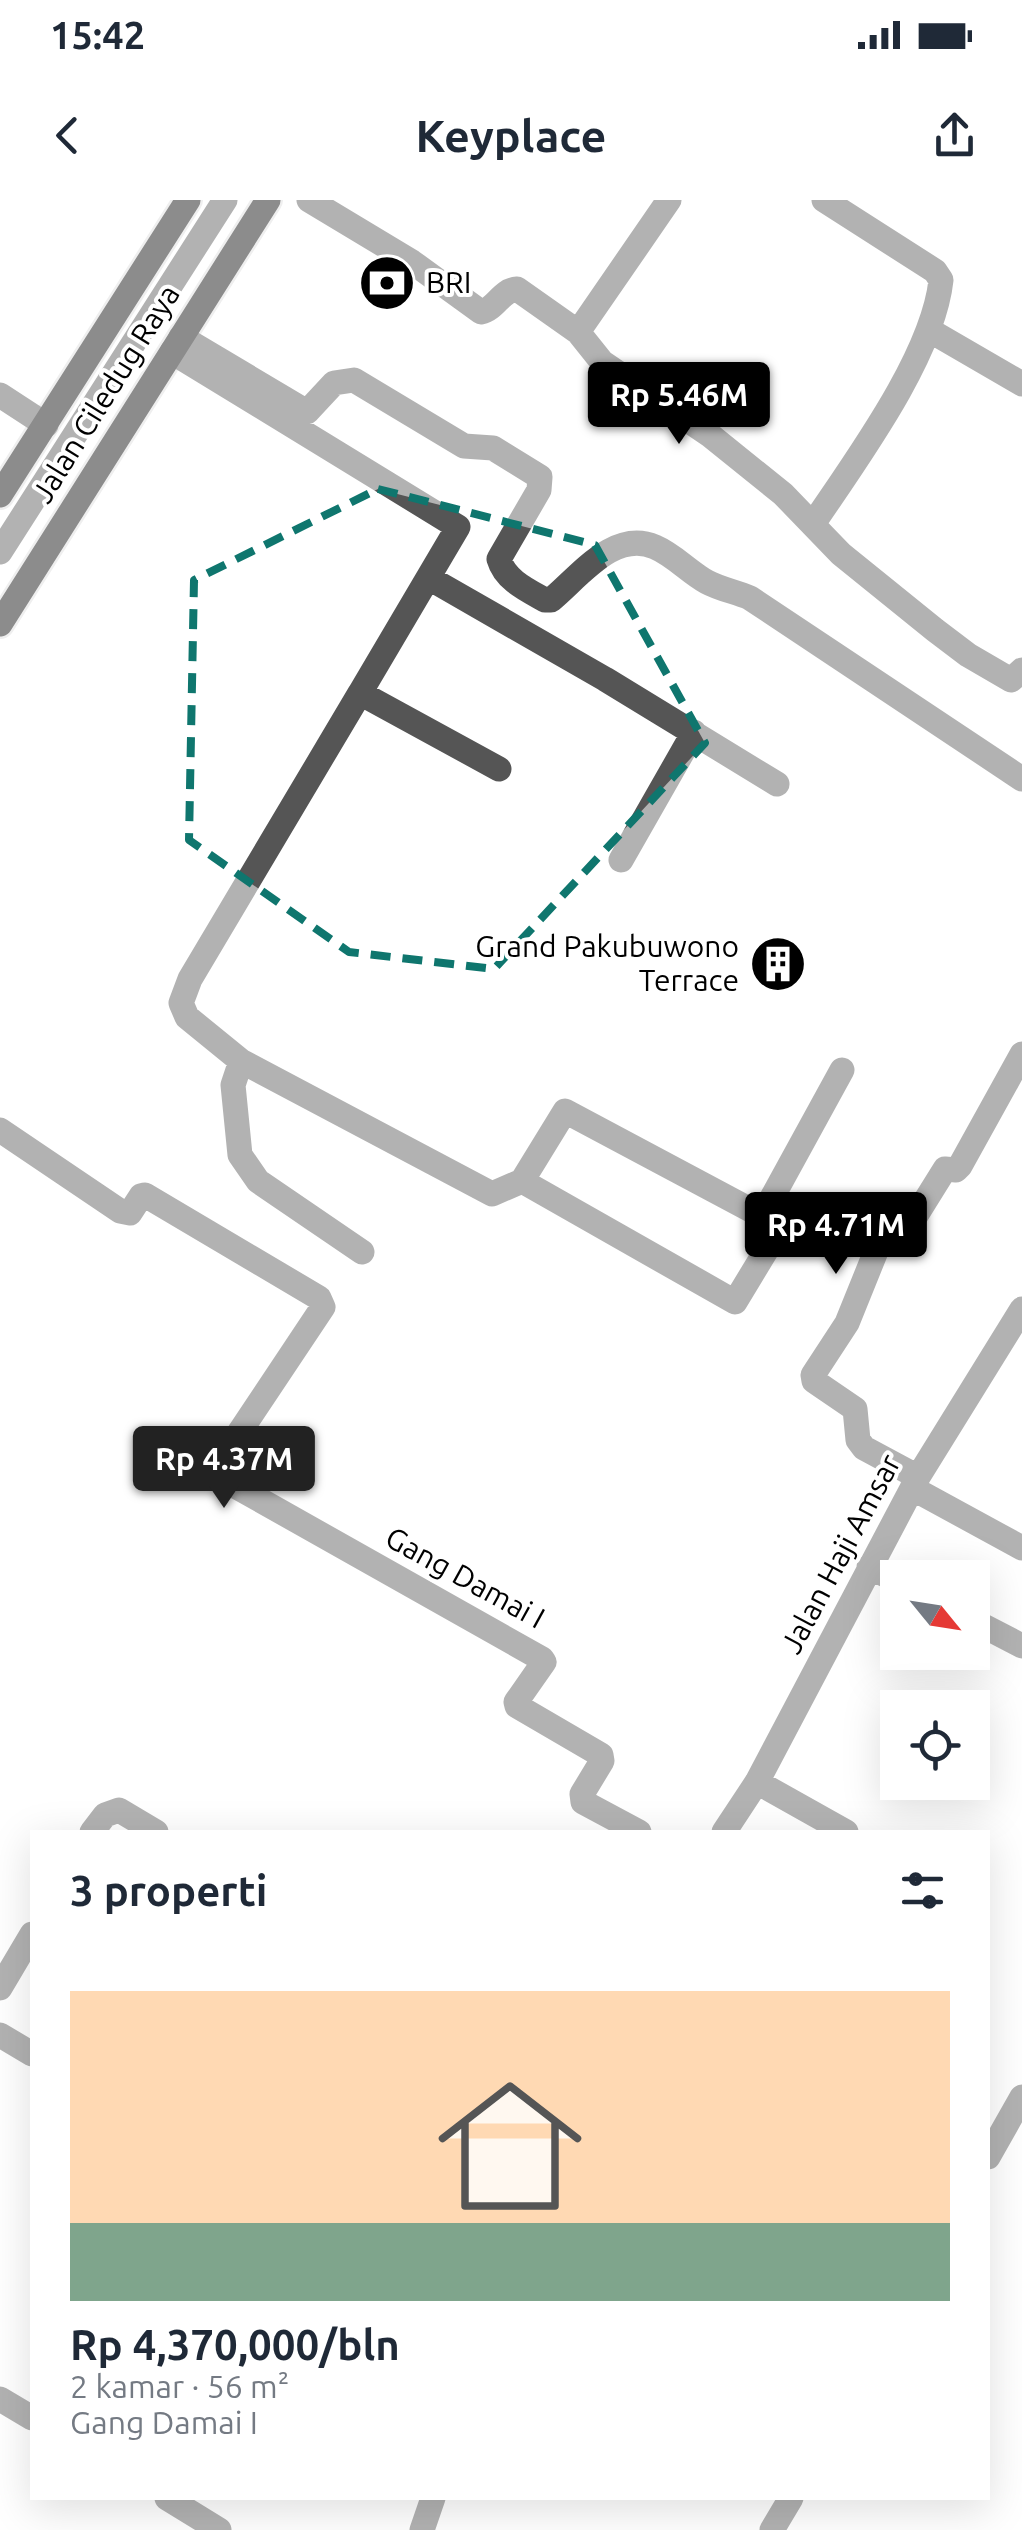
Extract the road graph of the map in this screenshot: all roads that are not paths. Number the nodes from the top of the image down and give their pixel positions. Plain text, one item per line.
1 (188, 200) edge
2 (225, 200) edge
3 (268, 200) edge
4 (309, 200) edge
5 (669, 200) edge
6 (824, 200) edge
7 (929, 330) junction
8 (578, 332) junction
9 (176, 344) junction
10 (1022, 384) edge
11 (0, 395) edge
12 (46, 425) junction
13 (104, 457) junction
14 (0, 494) edge
15 (813, 524) junction
16 (0, 552) edge
17 (429, 578) junction
18 (0, 624) edge
19 (1022, 670) edge
20 (360, 693) junction
21 (694, 732) junction
22 (499, 769) dead end
23 (1022, 778) edge
24 (777, 784) dead end
25 (621, 860) dead end
26 (1022, 1054) edge
27 (241, 1061) junction
28 (842, 1070) dead end
29 (0, 1130) edge
30 (522, 1181) junction
31 (762, 1216) junction
32 (362, 1252) dead end
33 (1022, 1310) edge
34 (915, 1482) junction
35 (1022, 1548) edge
36 (869, 1567) junction
37 (880, 1573) edge
38 (990, 1629) edge
39 (1022, 1646) edge
40 (757, 1782) junction
41 (94, 1830) edge
42 (153, 1830) edge
43 (635, 1830) edge
44 (725, 1830) edge
45 (842, 1830) edge
46 (30, 1937) edge
47 (0, 1988) edge
48 (0, 2035) edge
49 (30, 2053) edge
50 (1022, 2097) edge
51 (990, 2153) edge
52 (0, 2400) edge
53 (30, 2417) edge
54 (170, 2500) edge
55 (432, 2500) edge
56 (791, 2500) edge
57 (778, 2528) edge
58 (219, 2530) edge
59 (422, 2530) edge

1 - 12 main road, Jalan Ciledug Raya
2 - 16 street, bridge
3 - 9 main road, Jalan Ciledug Raya
4 - 8 street
5 - 8 street
6 - 7 street
7 - 10 street
7 - 15 street
8 - 15 street
9 - 13 main road, Jalan Ciledug Raya
9 - 17 street
9 - 23 street
11 - 12 street
12 - 13 main road
12 - 14 main road, Jalan Ciledug Raya
13 - 18 main road, Jalan Ciledug Raya
15 - 19 street
17 - 20 street
17 - 21 street
20 - 22 street
20 - 27 street
21 - 24 street
21 - 25 street
26 - 34 street
27 - 30 street
27 - 32 street
28 - 31 street
29 - 43 street, Gang Damai I
30 - 31 street
30 - 31 street
33 - 34 street, Jalan Haji Amsar
34 - 35 street
34 - 36 street, Jalan Haji Amsar
36 - 37 street
36 - 40 street, Jalan Haji Amsar
38 - 39 street
40 - 44 street, Jalan Haji Amsar
40 - 45 street
41 - 42 street
46 - 47 street
48 - 49 street
50 - 51 street
52 - 53 street
54 - 58 street
55 - 59 street
56 - 57 street

